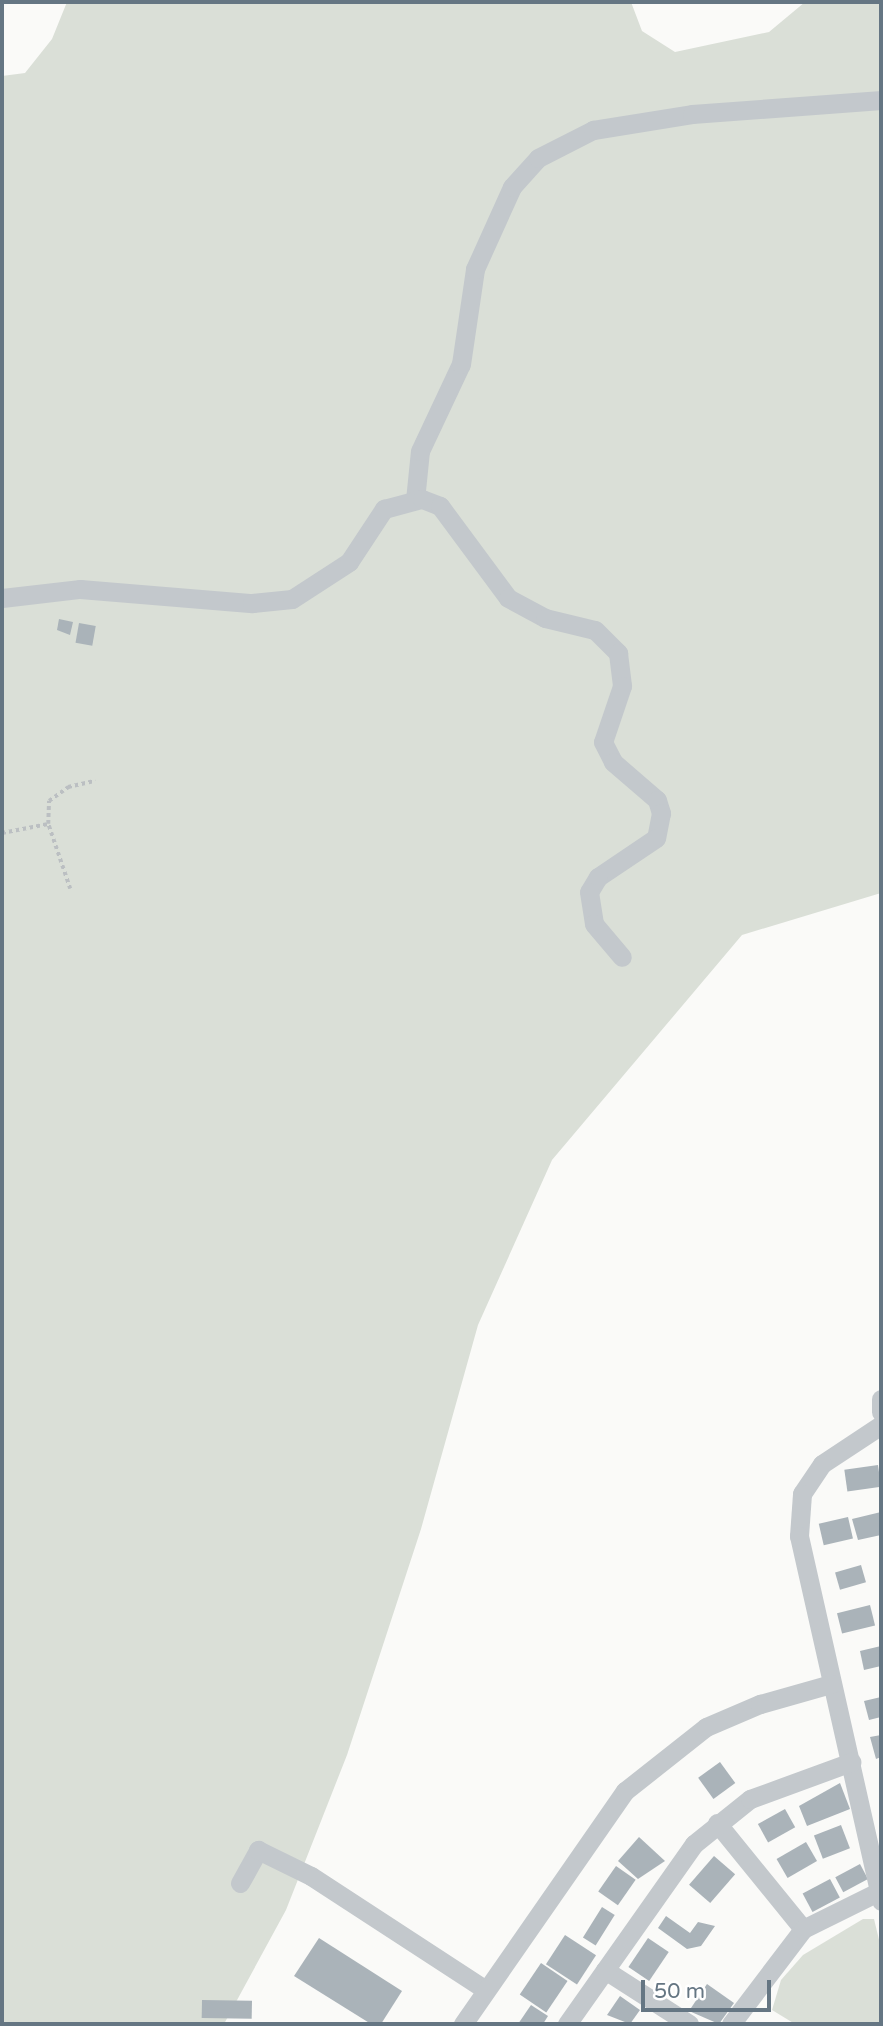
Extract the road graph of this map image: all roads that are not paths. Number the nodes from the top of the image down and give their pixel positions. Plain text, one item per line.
1 (881, 100) edge
2 (415, 500) junction
3 (2, 598) edge
4 (622, 957) dead end
5 (881, 1399) edge
6 (881, 1412) edge
7 (881, 1425) edge
8 (831, 1684) junction
9 (851, 1762) junction
10 (717, 1823) junction
11 (240, 1883) dead end
12 (880, 1896) edge
13 (803, 1929) junction
14 (605, 1970) junction
15 (486, 1990) junction
16 (463, 2024) edge
17 (568, 2024) edge
18 (689, 2024) edge
19 (731, 2024) edge

1 - 2 street
2 - 3 street
2 - 4 street
5 - 6 street
7 - 8 street
8 - 9 street
8 - 15 street
9 - 10 street
9 - 12 street
10 - 13 street
10 - 14 street
11 - 15 street
12 - 13 street
13 - 19 street
14 - 17 street
14 - 18 street
15 - 16 street

